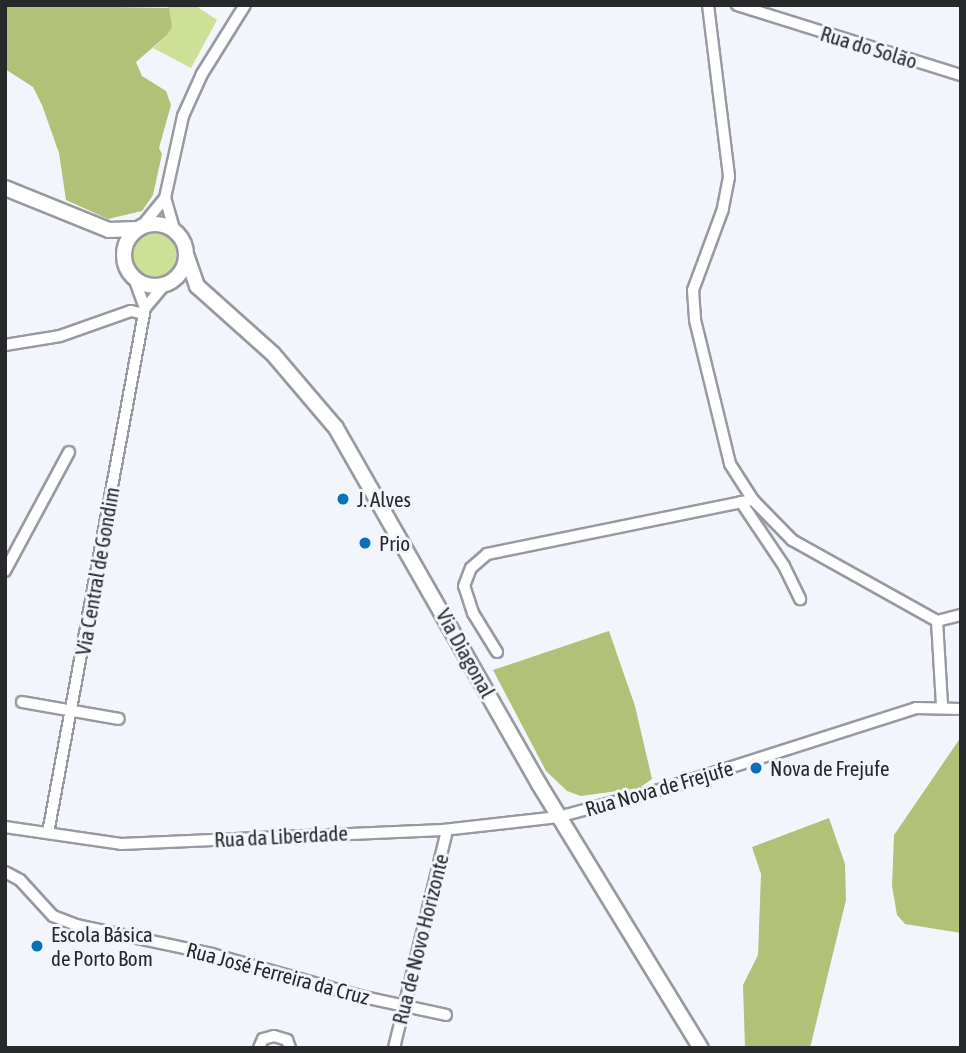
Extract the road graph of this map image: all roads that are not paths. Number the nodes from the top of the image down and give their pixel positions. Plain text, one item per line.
1 (245, 5) edge
2 (708, 5) edge
3 (737, 5) edge
4 (961, 75) edge
5 (5, 188) edge
6 (165, 198) junction
7 (141, 227) junction
8 (174, 229) junction
9 (108, 230) junction
10 (124, 255) junction
11 (187, 257) junction
12 (134, 278) junction
13 (167, 284) junction
14 (197, 286) junction
15 (145, 311) junction
16 (5, 345) edge
17 (69, 452) dead end
18 (753, 499) junction
19 (741, 502) junction
20 (5, 571) edge
21 (800, 599) dead end
22 (961, 615) edge
23 (937, 621) junction
24 (496, 652) dead end
25 (22, 702) dead end
26 (942, 705) junction
27 (961, 709) edge
28 (71, 710) junction
29 (119, 719) dead end
30 (558, 817) junction
31 (6, 827) edge
32 (447, 830) junction
33 (5, 833) edge
34 (48, 833) junction
35 (5, 872) edge
36 (403, 1006) junction
37 (446, 1015) dead end
38 (259, 1048) edge
39 (290, 1048) edge
40 (394, 1048) edge
41 (701, 1048) edge

1 - 6 street
2 - 18 street
3 - 4 street, Rua do Solão
5 - 9 main road
6 - 7 street
6 - 8 street
7 - 8 main road
7 - 9 main road
7 - 10 main road
8 - 11 main road, Via Diagonal
9 - 10 main road
10 - 12 main road
11 - 13 main road
11 - 14 main road, Via Diagonal
12 - 13 main road
12 - 15 street
13 - 14 main road
13 - 15 street, Via Central de Gondim
14 - 30 main road, Via Diagonal
15 - 16 street
15 - 28 street, Via Central de Gondim
17 - 20 street
18 - 19 street
18 - 23 street
19 - 21 street
19 - 24 street
22 - 23 street
23 - 26 street
25 - 28 street
26 - 27 street, Rua Nova de Frejufe
26 - 30 street, Rua Nova de Frejufe
28 - 29 street
28 - 34 street, Via Central de Gondim
30 - 32 street, Rua da Liberdade
30 - 41 main road, Via Diagonal
31 - 33 street
31 - 34 street, Rua da Liberdade
32 - 34 street, Rua da Liberdade
32 - 36 street, Rua de Novo Horizonte
35 - 36 street, Rua José Ferreira da Cruz
36 - 37 street, Rua José Ferreira da Cruz
36 - 40 street, Rua de Novo Horizonte
38 - 39 street

